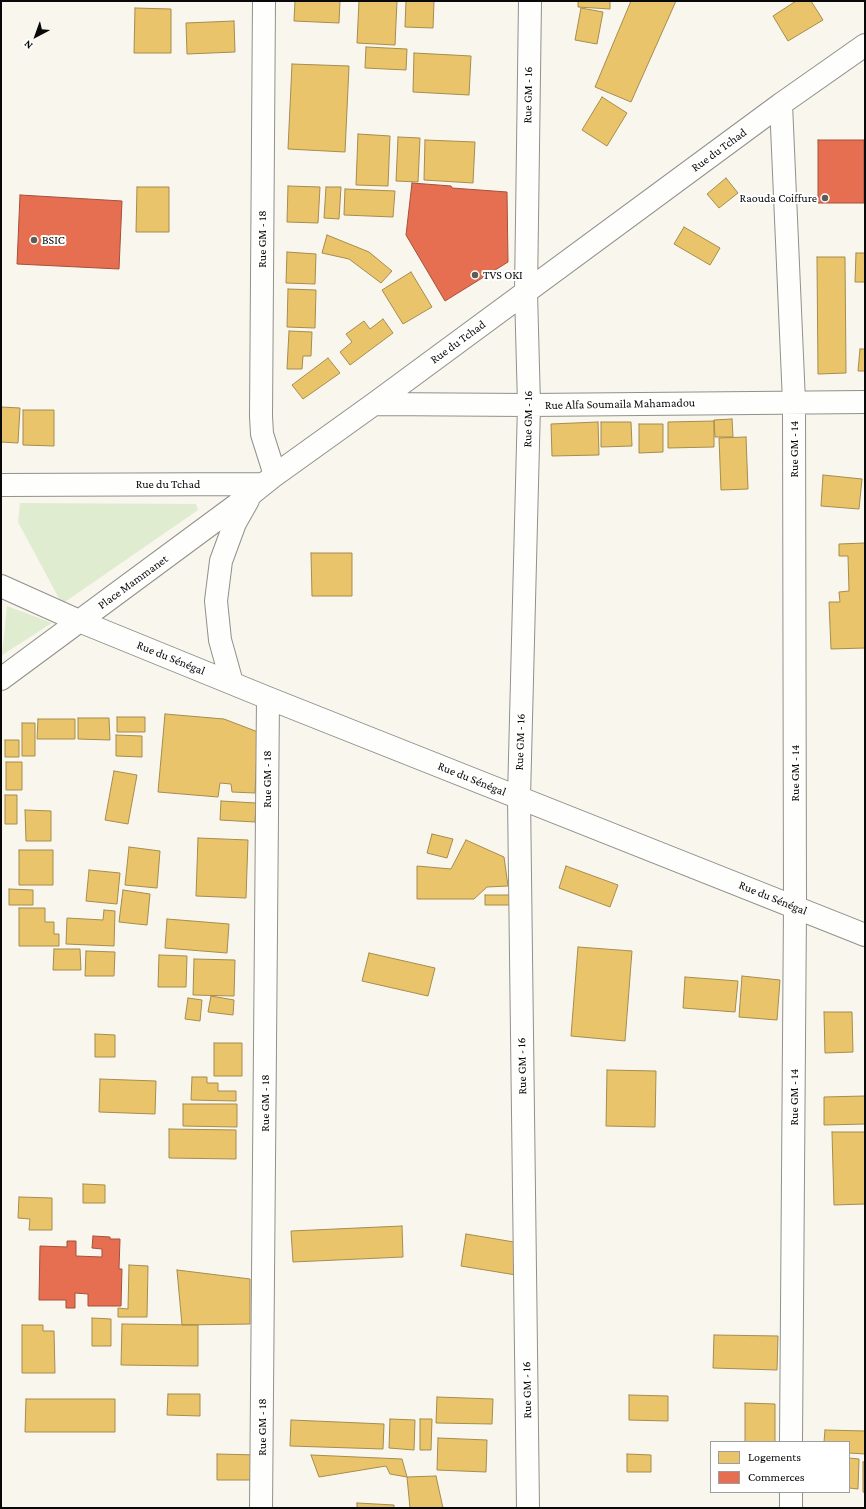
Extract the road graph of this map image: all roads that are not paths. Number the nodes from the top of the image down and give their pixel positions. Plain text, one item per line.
1 (264, 1) edge
2 (530, 1) edge
3 (865, 46) edge
4 (781, 104) junction
5 (526, 292) junction
6 (794, 402) junction
7 (865, 402) edge
8 (374, 404) junction
9 (529, 405) junction
10 (1, 485) edge
11 (263, 485) junction
12 (1, 586) edge
13 (79, 622) junction
14 (1, 678) edge
15 (232, 683) junction
16 (268, 698) junction
17 (519, 797) junction
18 (795, 907) junction
19 (865, 935) edge
20 (791, 1441) edge
21 (791, 1493) edge
22 (261, 1508) edge
23 (528, 1508) edge
24 (791, 1508) edge

1 - 11 street, Rue GM - 18
2 - 5 street, Rue GM - 16
3 - 4 street, Rue du Tchad
4 - 5 street, Rue du Tchad
4 - 6 street, Rue GM - 14
5 - 8 street, Rue du Tchad
5 - 9 street, Rue GM - 16
6 - 7 street, Rue Alfa Soumaila Mahamadou
6 - 9 street, Rue Alfa Soumaila Mahamadou
6 - 18 street, Rue GM - 14
8 - 9 street, Rue Alfa Soumaila Mahamadou
8 - 11 street, Rue du Tchad
9 - 17 street, Rue GM - 16
10 - 11 street, Rue du Tchad
11 - 13 street, Place Mammanet
11 - 15 street
12 - 13 street, Rue du Sénégal
13 - 14 street, Place Mammanet
13 - 15 street, Rue du Sénégal
15 - 16 street, Rue du Sénégal
16 - 17 street, Rue du Sénégal
16 - 22 street, Rue GM - 18
17 - 18 street, Rue du Sénégal
17 - 23 street, Rue GM - 16
18 - 19 street, Rue du Sénégal
18 - 20 street, Rue GM - 14
21 - 24 street

